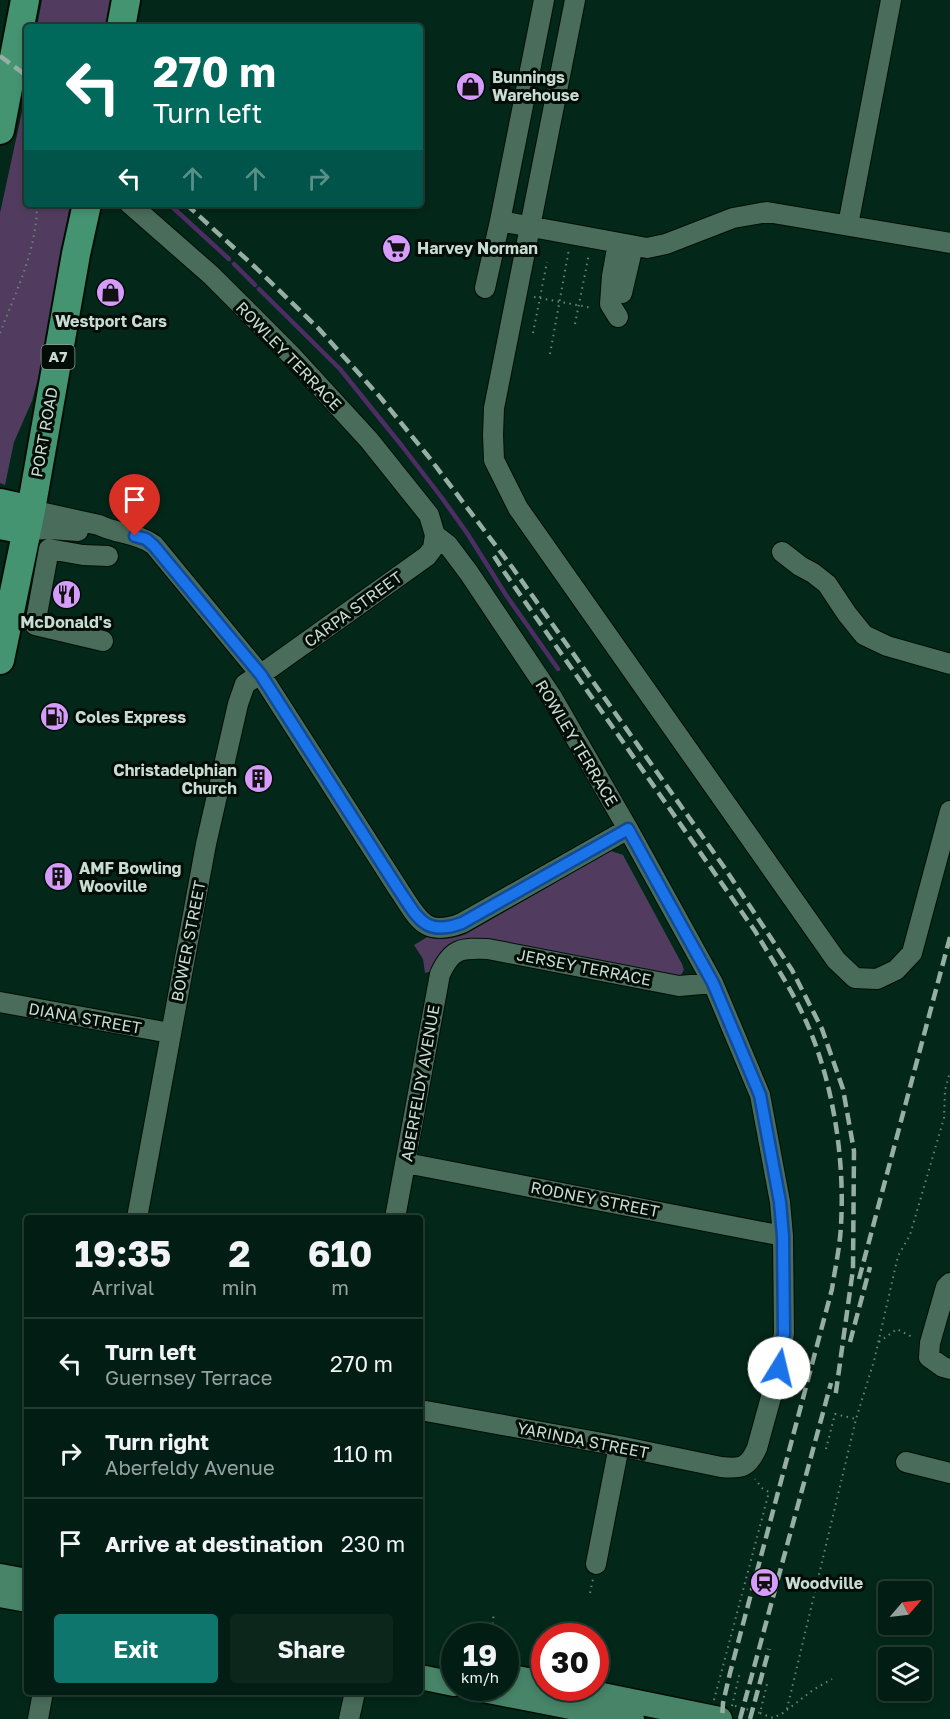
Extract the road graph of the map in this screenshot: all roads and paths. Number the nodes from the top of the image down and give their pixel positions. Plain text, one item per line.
1 (5, 0) edge
2 (26, 0) edge
3 (544, 0) edge
4 (575, 0) edge
5 (891, 0) edge
6 (0, 33) edge
7 (0, 130) edge
8 (37, 207) edge
9 (86, 207) edge
10 (133, 207) edge
11 (500, 221) junction
12 (848, 225) junction
13 (530, 226) junction
14 (950, 243) edge
15 (569, 249) dead end
16 (590, 249) dead end
17 (547, 262) dead end
18 (485, 288) dead end
19 (530, 296) dead end
20 (540, 298) junction
21 (559, 302) junction
22 (579, 305) junction
23 (596, 308) dead end
24 (575, 324) dead end
25 (0, 333) edge
26 (533, 333) dead end
27 (550, 354) dead end
28 (0, 503) edge
29 (19, 521) edge
30 (435, 535) junction
31 (782, 552) dead end
32 (108, 556) dead end
33 (103, 641) dead end
34 (0, 660) edge
35 (950, 664) edge
36 (261, 675) junction
37 (950, 810) edge
38 (628, 829) junction
39 (456, 952) joint
40 (713, 983) junction
41 (0, 1002) edge
42 (170, 1034) junction
43 (950, 1072) edge
44 (406, 1163) junction
45 (138, 1215) edge
46 (396, 1215) edge
47 (783, 1236) junction
48 (950, 1282) edge
49 (879, 1342) junction
50 (929, 1358) junction
51 (950, 1369) edge
52 (423, 1411) edge
53 (856, 1419) junction
54 (619, 1446) junction
55 (826, 1449) dead end
56 (906, 1462) dead end
57 (745, 1466) junction
58 (950, 1473) edge
59 (596, 1564) dead end
60 (0, 1576) edge
61 (24, 1580) edge
62 (0, 1595) edge
63 (24, 1599) edge
64 (494, 1613) dead end
65 (492, 1623) edge
66 (423, 1661) edge
67 (441, 1664) edge
68 (741, 1672) dead end
69 (423, 1678) edge
70 (832, 1679) dead end
71 (768, 1680) dead end
72 (441, 1681) edge
73 (42, 1695) edge
74 (354, 1695) edge
75 (563, 1701) edge
76 (575, 1701) edge
77 (787, 1709) junction
78 (715, 1710) edge
79 (760, 1713) junction
80 (773, 1718) edge
81 (38, 1719) edge
82 (349, 1719) edge
83 (632, 1719) edge

1 - 6 highway
2 - 7 highway
3 - 11 street
4 - 13 street
5 - 12 street
8 - 25 path
9 - 29 highway, PORT ROAD / A7
10 - 30 street, ROWLEY TERRACE
11 - 13 street
11 - 18 street
12 - 13 street
12 - 14 street
13 - 37 street
15 - 21 path
16 - 22 path
17 - 20 path
19 - 20 path
20 - 21 path
20 - 26 path
21 - 22 path
21 - 27 path
22 - 23 path
22 - 24 path
28 - 29 highway
29 - 34 highway, PORT ROAD / A7
29 - 36 street
30 - 36 street, CARPA STREET
30 - 38 street, ROWLEY TERRACE
31 - 35 street
32 - 33 street
36 - 38 street
36 - 42 street, BOWER STREET
38 - 40 street, ROWLEY TERRACE
39 - 40 street, JERSEY TERRACE
39 - 44 street, ABERFELDY AVENUE
40 - 47 street, ROWLEY TERRACE
41 - 42 street, DIANA STREET
42 - 45 street, BOWER STREET
43 - 49 path
44 - 46 street, ABERFELDY AVENUE
44 - 47 street, RODNEY STREET
47 - 57 street, ROWLEY TERRACE
48 - 50 street
49 - 50 path
49 - 53 path
50 - 51 street
52 - 54 street, YARINDA STREET
53 - 55 path
53 - 77 path
54 - 57 street, YARINDA STREET
54 - 59 street
56 - 58 street
57 - 78 path
60 - 61 main road
62 - 63 main road
64 - 65 path
66 - 67 main road
68 - 79 path
69 - 72 main road
70 - 77 path
71 - 79 path
73 - 81 street
74 - 82 street
75 - 83 main road
76 - 78 main road
77 - 80 path
79 - 80 path

